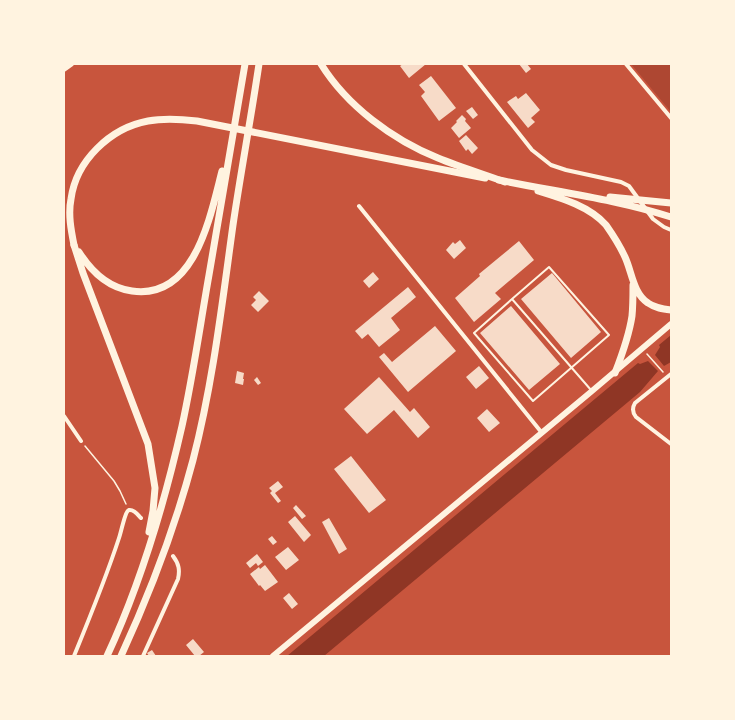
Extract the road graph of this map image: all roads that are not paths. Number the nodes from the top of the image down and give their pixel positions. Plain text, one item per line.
1 (70, 64) edge
2 (245, 64) edge
3 (259, 64) edge
4 (321, 64) edge
5 (464, 64) edge
6 (626, 64) edge
7 (64, 69) edge
8 (671, 118) edge
9 (233, 133) junction
10 (505, 182) junction
11 (578, 194) junction
12 (671, 203) edge
13 (359, 206) dead end
14 (671, 217) edge
15 (671, 230) edge
16 (74, 245) junction
17 (634, 283) junction
18 (512, 299) junction
19 (671, 310) edge
20 (671, 324) edge
21 (572, 367) junction
22 (615, 373) junction
23 (671, 374) edge
24 (592, 391) junction
25 (64, 416) edge
26 (542, 433) junction
27 (81, 441) road end
28 (671, 444) edge
29 (141, 518) dead end
30 (173, 556) dead end
31 (126, 613) junction
32 (74, 656) edge
33 (107, 656) edge
34 (120, 656) edge
35 (143, 656) edge
36 (273, 656) edge

1 - 7 street
2 - 9 main road
3 - 34 main road
4 - 10 main road
5 - 15 street
6 - 8 street
9 - 16 main road
9 - 31 main road
10 - 11 main road
10 - 16 main road
10 - 17 main road
11 - 12 main road
11 - 14 main road
13 - 26 street
16 - 31 main road
17 - 19 main road
17 - 22 main road
18 - 21 lane
18 - 21 lane
18 - 21 lane
20 - 22 main road
21 - 24 lane
22 - 24 main road
23 - 28 street
24 - 26 main road
25 - 27 street
26 - 36 main road
29 - 32 street
30 - 35 street
31 - 33 main road

